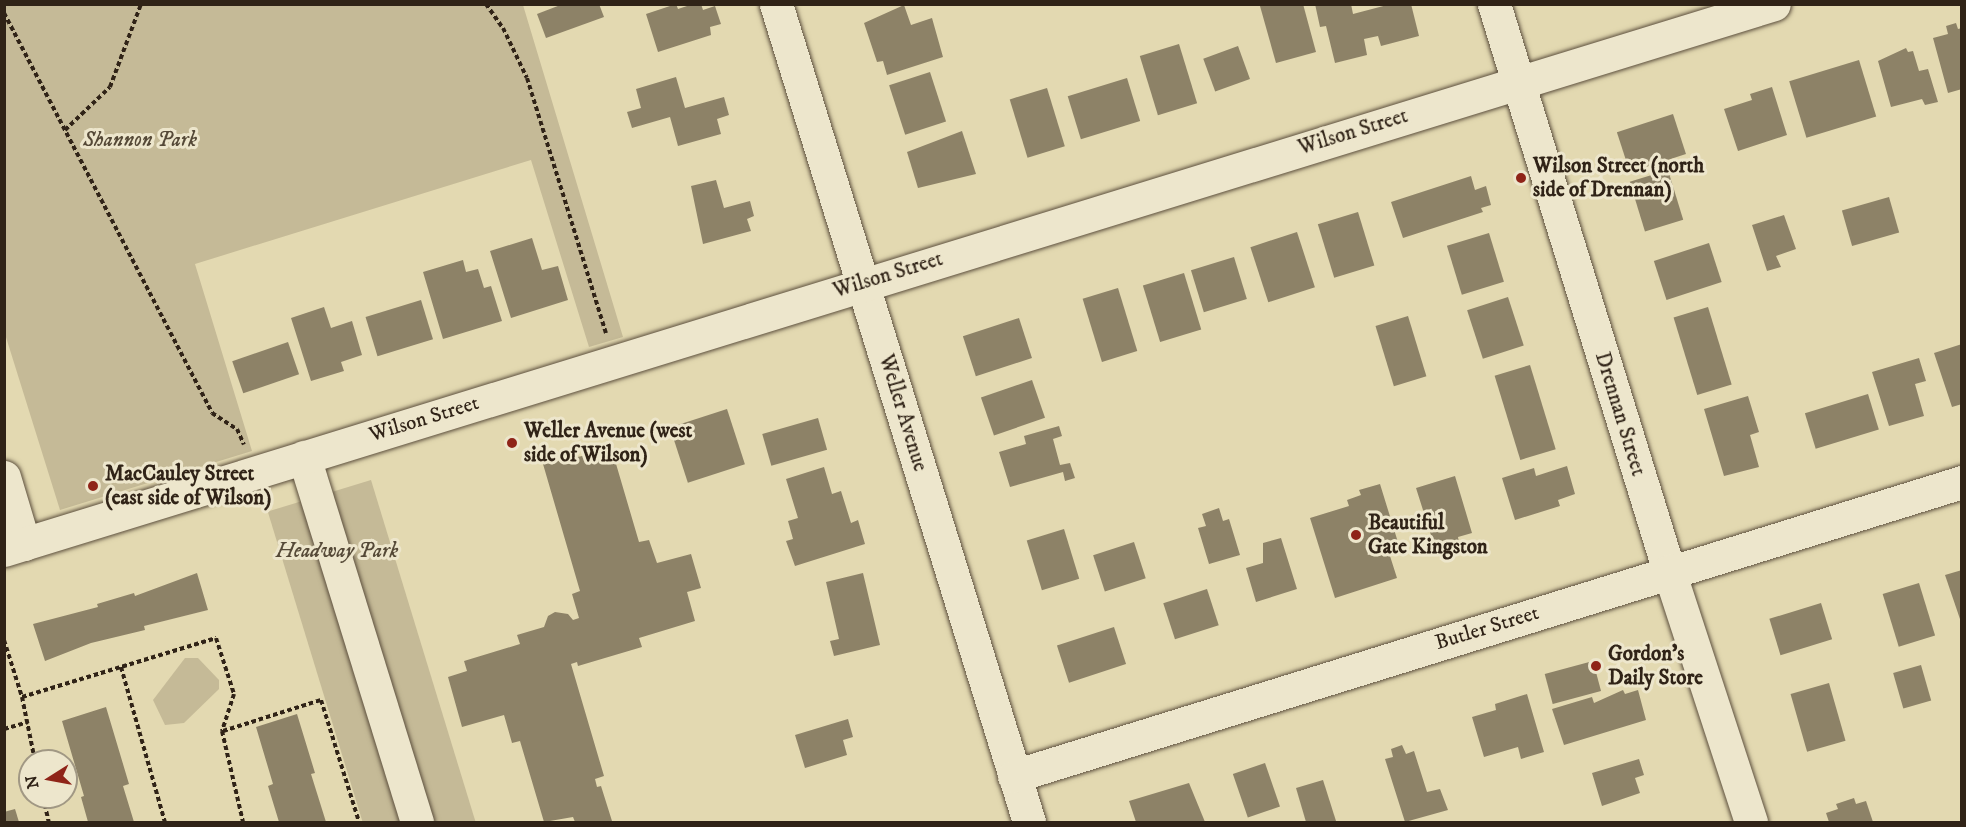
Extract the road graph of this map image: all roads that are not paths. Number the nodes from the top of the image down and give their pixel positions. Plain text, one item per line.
1 (776, 4) edge
2 (1494, 4) edge
3 (1774, 4) edge
4 (1518, 81) junction
5 (863, 283) junction
6 (304, 457) junction
7 (4, 477) edge
8 (1962, 482) edge
9 (14, 547) edge
10 (1669, 571) junction
11 (1014, 776) junction
12 (417, 822) edge
13 (1029, 822) edge
14 (1751, 822) edge

1 - 5 street, Weller Avenue
2 - 4 street, Drennan Street
3 - 4 street, Wilson Street
4 - 5 street, Wilson Street
4 - 10 street, Drennan Street
5 - 6 street, Wilson Street
5 - 11 street, Weller Avenue
6 - 9 street, Wilson Street
6 - 12 street
7 - 9 street
8 - 10 street, Butler Street
10 - 11 street, Butler Street
10 - 14 street, Drennan Street
11 - 13 street, Weller Avenue

